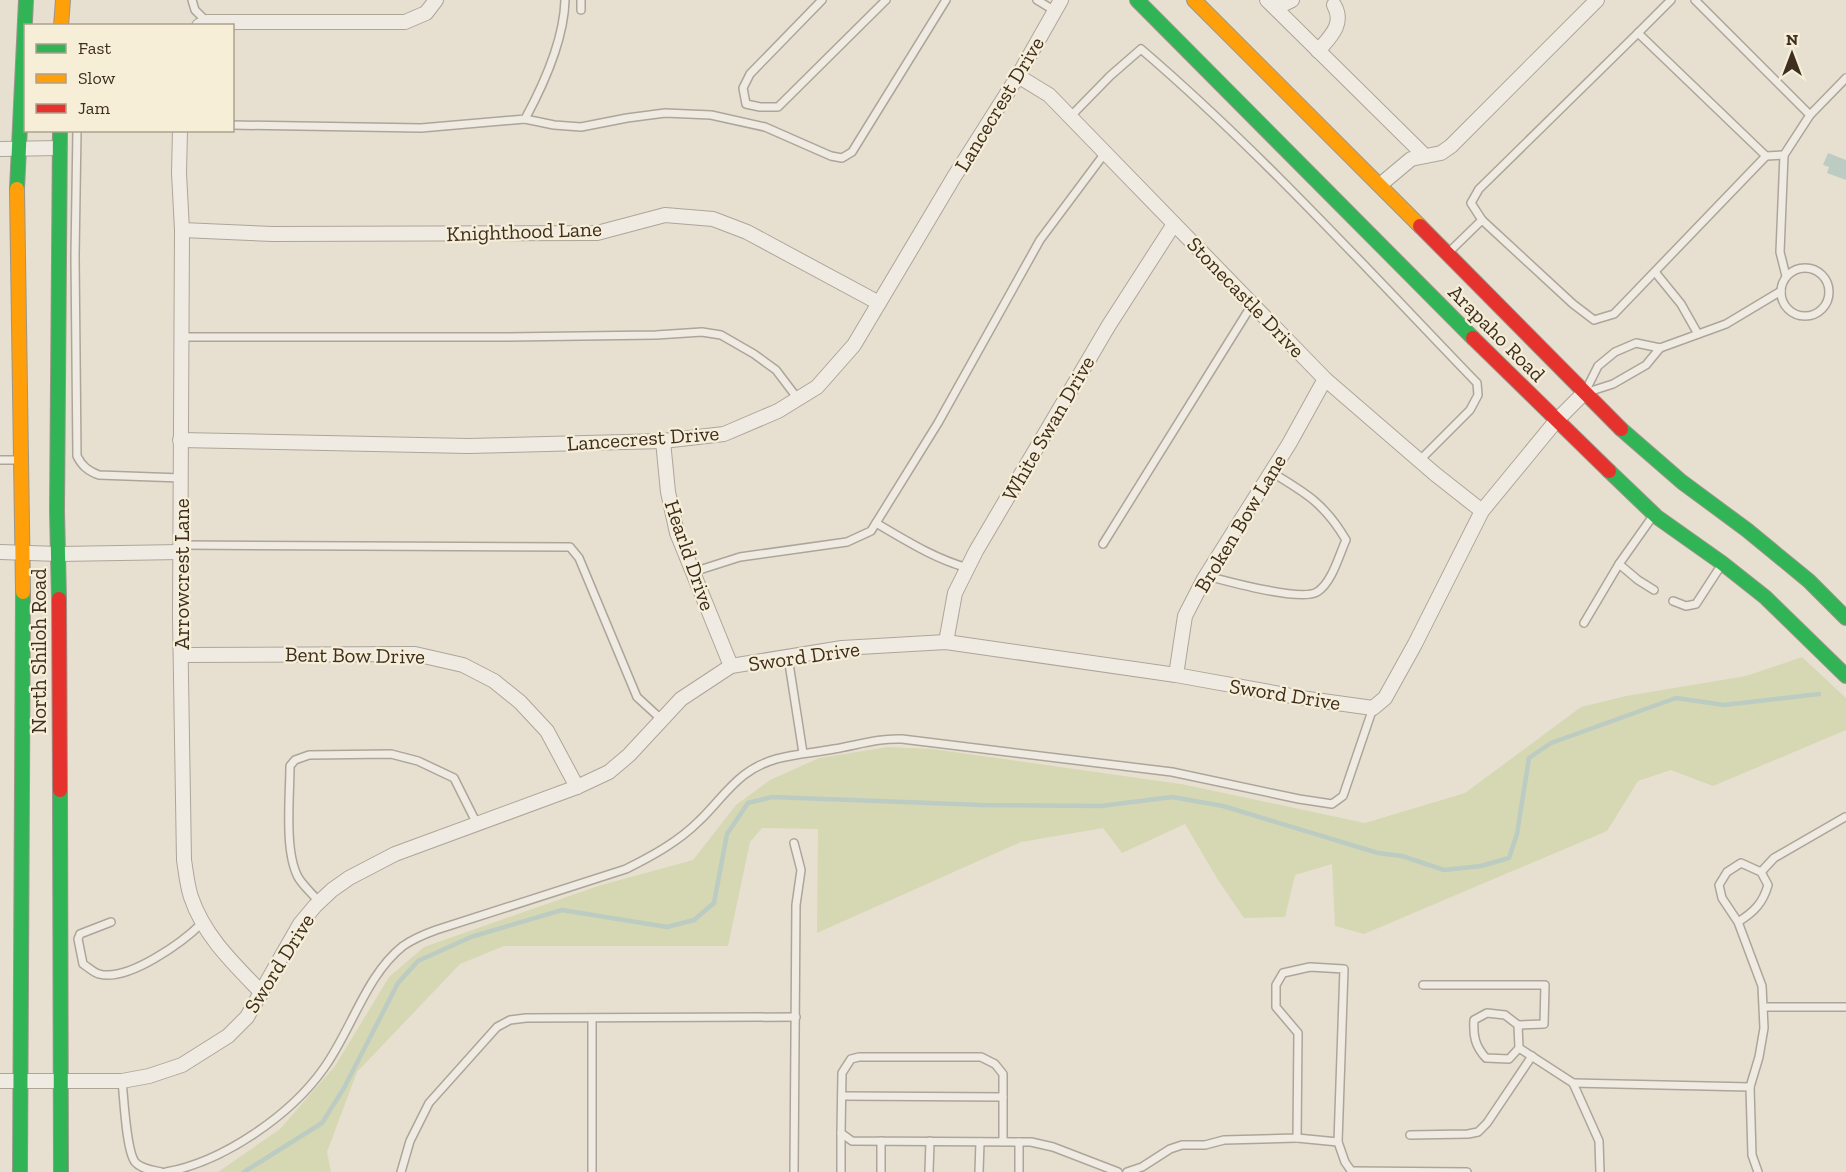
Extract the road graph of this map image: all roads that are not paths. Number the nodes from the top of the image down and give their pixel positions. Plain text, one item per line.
1 (26, 0) edge
2 (63, 0) edge
3 (192, 0) edge
4 (436, 0) edge
5 (565, 0) edge
6 (581, 0) edge
7 (822, 0) edge
8 (886, 0) edge
9 (946, 0) edge
10 (1037, 0) edge
11 (1137, 0) edge
12 (1194, 0) edge
13 (1292, 0) edge
14 (1597, 0) edge
15 (1671, 0) edge
16 (1695, 0) edge
17 (1272, 4) edge
18 (1058, 5) edge
19 (1334, 5) dead end
20 (581, 10) dead end
21 (25, 24) edge
22 (61, 24) edge
23 (203, 24) edge
24 (1638, 33) junction
25 (24, 37) edge
26 (1318, 51) junction
27 (1018, 76) junction
28 (1846, 78) edge
29 (1810, 114) junction
30 (1070, 117) junction
31 (525, 119) junction
32 (234, 125) edge
33 (60, 132) edge
34 (77, 132) edge
35 (180, 132) edge
36 (60, 148) junction
37 (0, 149) edge
38 (18, 149) junction
39 (1106, 153) junction
40 (1784, 155) junction
41 (1425, 156) junction
42 (1766, 156) junction
43 (1380, 185) junction
44 (1482, 220) junction
45 (1174, 224) junction
46 (182, 230) junction
47 (1448, 253) junction
48 (1655, 272) junction
49 (1786, 276) junction
50 (1781, 291) junction
51 (879, 303) junction
52 (1253, 303) junction
53 (1698, 334) junction
54 (181, 337) junction
55 (1660, 348) junction
56 (1325, 379) junction
57 (1585, 393) junction
58 (798, 399) junction
59 (1556, 421) junction
60 (180, 440) junction
61 (663, 441) junction
62 (0, 460) edge
63 (21, 460) junction
64 (1420, 461) junction
65 (1271, 472) junction
66 (181, 478) junction
67 (1482, 511) junction
68 (1654, 514) junction
69 (876, 523) junction
70 (1103, 544) dead end
71 (181, 548) junction
72 (0, 552) edge
73 (22, 553) junction
74 (59, 554) junction
75 (1722, 563) junction
76 (1619, 564) junction
77 (968, 568) junction
78 (693, 572) junction
79 (1207, 576) junction
80 (1654, 590) dead end
81 (1673, 600) dead end
82 (1846, 618) edge
83 (1584, 622) dead end
84 (946, 642) junction
85 (181, 655) junction
86 (788, 657) junction
87 (731, 666) junction
88 (1176, 675) junction
89 (1846, 676) edge
90 (1373, 708) junction
91 (661, 719) junction
92 (803, 753) junction
93 (577, 787) junction
94 (1845, 817) edge
95 (477, 824) junction
96 (794, 843) dead end
97 (1761, 872) junction
98 (319, 902) junction
99 (111, 921) dead end
100 (1738, 921) junction
101 (202, 923) junction
102 (1423, 985) dead end
103 (262, 993) junction
104 (1764, 1007) junction
105 (1846, 1007) edge
106 (796, 1017) junction
107 (592, 1018) junction
108 (1518, 1025) junction
109 (1519, 1048) junction
110 (1532, 1056) junction
111 (0, 1081) edge
112 (20, 1081) junction
113 (61, 1081) junction
114 (122, 1081) junction
115 (1573, 1083) junction
116 (1750, 1087) junction
117 (842, 1096) junction
118 (1003, 1097) junction
119 (841, 1133) junction
120 (1410, 1135) dead end
121 (1297, 1138) junction
122 (881, 1141) junction
123 (930, 1142) junction
124 (980, 1142) junction
125 (1003, 1142) junction
126 (1019, 1142) junction
127 (1338, 1142) junction
128 (1353, 1171) edge
129 (20, 1172) edge
130 (61, 1172) edge
131 (161, 1172) edge
132 (166, 1172) edge
133 (400, 1172) edge
134 (592, 1172) edge
135 (794, 1172) edge
136 (841, 1172) edge
137 (881, 1172) edge
138 (929, 1172) edge
139 (980, 1172) edge
140 (1019, 1172) edge
141 (1118, 1172) edge
142 (1127, 1172) edge
143 (1467, 1172) edge
144 (1600, 1172) edge
145 (1758, 1172) edge

1 - 21 main road, North Shiloh Road
2 - 22 main road
3 - 23 lane
4 - 23 street
5 - 31 lane
6 - 20 lane
7 - 8 lane
9 - 31 lane
10 - 18 lane
11 - 59 main road, Arapaho Road
12 - 43 main road, Arapaho Road
13 - 17 street
14 - 41 street
15 - 24 lane
16 - 29 lane
17 - 26 street
18 - 27 street, Lancecrest Drive
19 - 26 street
24 - 42 lane
24 - 44 lane
25 - 38 main road, North Shiloh Road
26 - 41 street
27 - 30 street, Stonecastle Drive
27 - 51 street, Lancecrest Drive
28 - 29 lane
29 - 40 lane
30 - 39 street, Stonecastle Drive
30 - 64 lane
31 - 32 lane
33 - 36 main road, North Shiloh Road
34 - 66 lane
35 - 46 street, Arrowcrest Lane
36 - 38 street
36 - 74 main road, North Shiloh Road
37 - 38 street
38 - 63 main road, North Shiloh Road
39 - 45 street, Stonecastle Drive
39 - 69 lane
40 - 42 lane
40 - 49 lane
41 - 43 street
42 - 48 lane
43 - 47 main road, Arapaho Road
44 - 47 lane
44 - 48 lane
45 - 52 street, Stonecastle Drive
45 - 77 street, White Swan Drive
46 - 51 street, Knighthood Lane
46 - 54 street, Arrowcrest Lane
47 - 57 main road, Arapaho Road
48 - 53 lane
49 - 50 lane
49 - 50 lane
50 - 53 lane
51 - 58 street, Lancecrest Drive
52 - 56 street, Stonecastle Drive
52 - 70 lane
53 - 55 lane
54 - 58 lane
54 - 60 street, Arrowcrest Lane
55 - 57 lane
55 - 57 lane
56 - 64 street, Stonecastle Drive
56 - 65 street, Broken Bow Lane
57 - 59 street
57 - 82 main road, Arapaho Road
58 - 61 street, Lancecrest Drive
59 - 67 street
59 - 68 main road, Arapaho Road
60 - 61 street, Lancecrest Drive
60 - 66 street, Arrowcrest Lane
61 - 78 street, Hearld Drive
62 - 63 lane
63 - 73 main road, North Shiloh Road
64 - 67 street, Stonecastle Drive
65 - 79 street, Broken Bow Lane
65 - 79 lane
66 - 71 street, Arrowcrest Lane
67 - 90 street
68 - 75 main road, Arapaho Road
68 - 76 lane
69 - 77 lane
69 - 78 lane
71 - 74 street
71 - 85 street, Arrowcrest Lane
71 - 91 lane
72 - 73 street
73 - 74 street
73 - 112 main road, North Shiloh Road
74 - 113 main road, North Shiloh Road
75 - 81 lane
75 - 89 main road, Arapaho Road
76 - 80 lane
76 - 83 lane
77 - 84 street, White Swan Drive
78 - 87 street, Hearld Drive
79 - 88 street, Broken Bow Lane
84 - 86 street, Sword Drive
84 - 88 street, Sword Drive
85 - 93 street, Bent Bow Drive
85 - 101 street, Arrowcrest Lane
86 - 87 street, Sword Drive
86 - 92 lane
87 - 91 street, Sword Drive
88 - 90 street, Sword Drive
90 - 92 lane
91 - 93 street, Sword Drive
92 - 132 lane
93 - 95 street, Sword Drive
94 - 97 lane
95 - 98 street, Sword Drive
95 - 98 lane
96 - 106 lane
97 - 100 lane
97 - 100 lane
98 - 103 street, Sword Drive
99 - 101 lane
100 - 104 lane
101 - 103 street, Arrowcrest Lane
102 - 108 lane
103 - 114 street, Sword Drive
104 - 105 lane
104 - 116 lane
106 - 107 lane
106 - 135 lane
107 - 133 lane
107 - 134 lane
108 - 109 lane
108 - 109 lane
109 - 110 lane
110 - 115 lane
110 - 120 lane
111 - 112 street, Sword Drive
112 - 113 street, Sword Drive
112 - 129 main road, North Shiloh Road
113 - 114 street, Sword Drive
113 - 130 main road, North Shiloh Road
114 - 131 lane
115 - 116 lane
115 - 144 lane
116 - 145 lane
117 - 118 lane
117 - 118 lane
117 - 119 lane
118 - 125 lane
119 - 122 lane
119 - 136 lane
121 - 127 lane
121 - 127 lane
121 - 142 lane
122 - 123 lane
122 - 137 lane
123 - 124 lane
123 - 138 lane
124 - 125 lane
124 - 139 lane
125 - 126 lane
126 - 140 lane
126 - 141 lane
127 - 128 lane
128 - 143 lane

